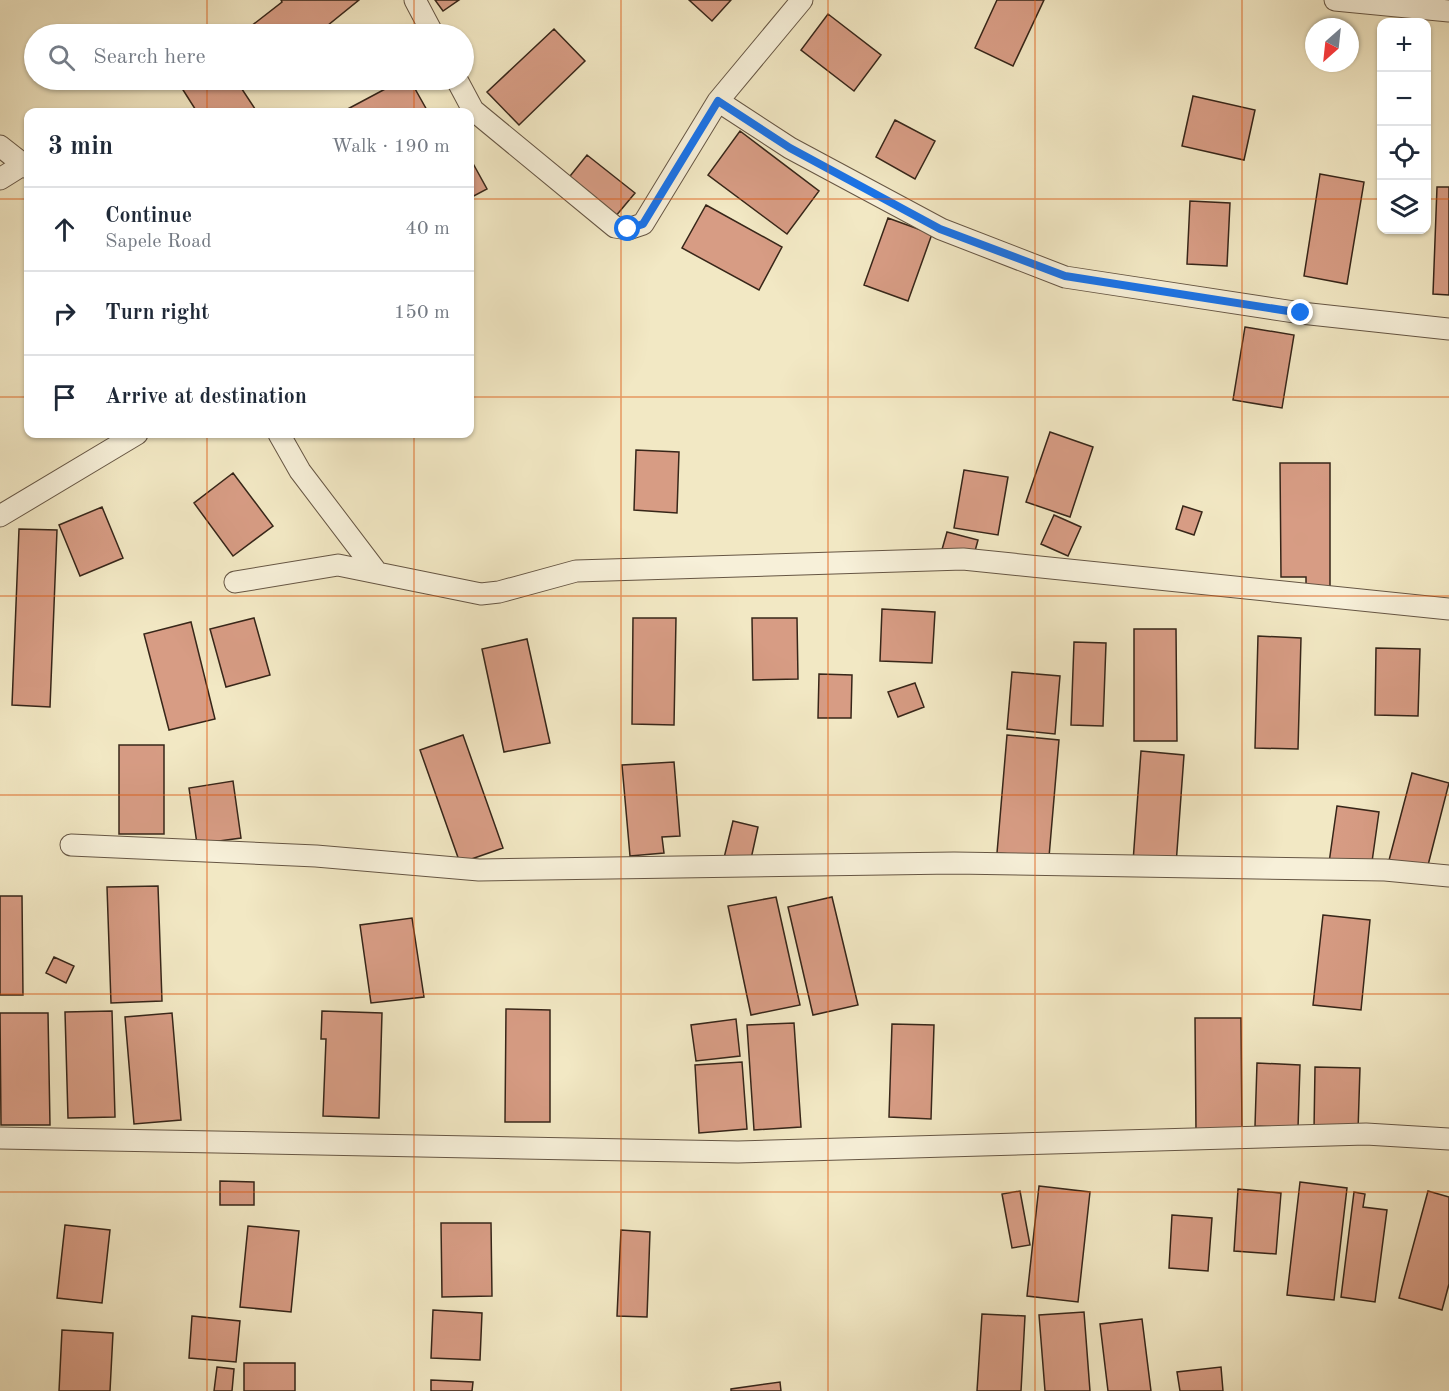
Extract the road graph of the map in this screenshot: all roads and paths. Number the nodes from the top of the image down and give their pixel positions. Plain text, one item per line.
1 (415, 0) edge
2 (802, 0) edge
3 (1335, 0) edge
4 (1449, 11) edge
5 (428, 24) edge
6 (462, 90) edge
7 (718, 101) junction
8 (472, 108) edge
9 (474, 111) edge
10 (0, 146) edge
11 (24, 164) edge
12 (24, 167) edge
13 (0, 179) edge
14 (1449, 329) edge
15 (130, 438) edge
16 (281, 438) edge
17 (0, 516) edge
18 (376, 571) junction
19 (235, 582) dead end
20 (1449, 609) edge
21 (71, 846) dead end
22 (1449, 876) edge
23 (0, 1138) edge
24 (1449, 1139) edge

1 - 5 street
2 - 7 street
3 - 4 street
6 - 8 street
7 - 9 street
7 - 14 street
10 - 11 street
12 - 13 street
15 - 17 street
16 - 18 street
18 - 19 street
18 - 20 street
21 - 22 street
23 - 24 street

